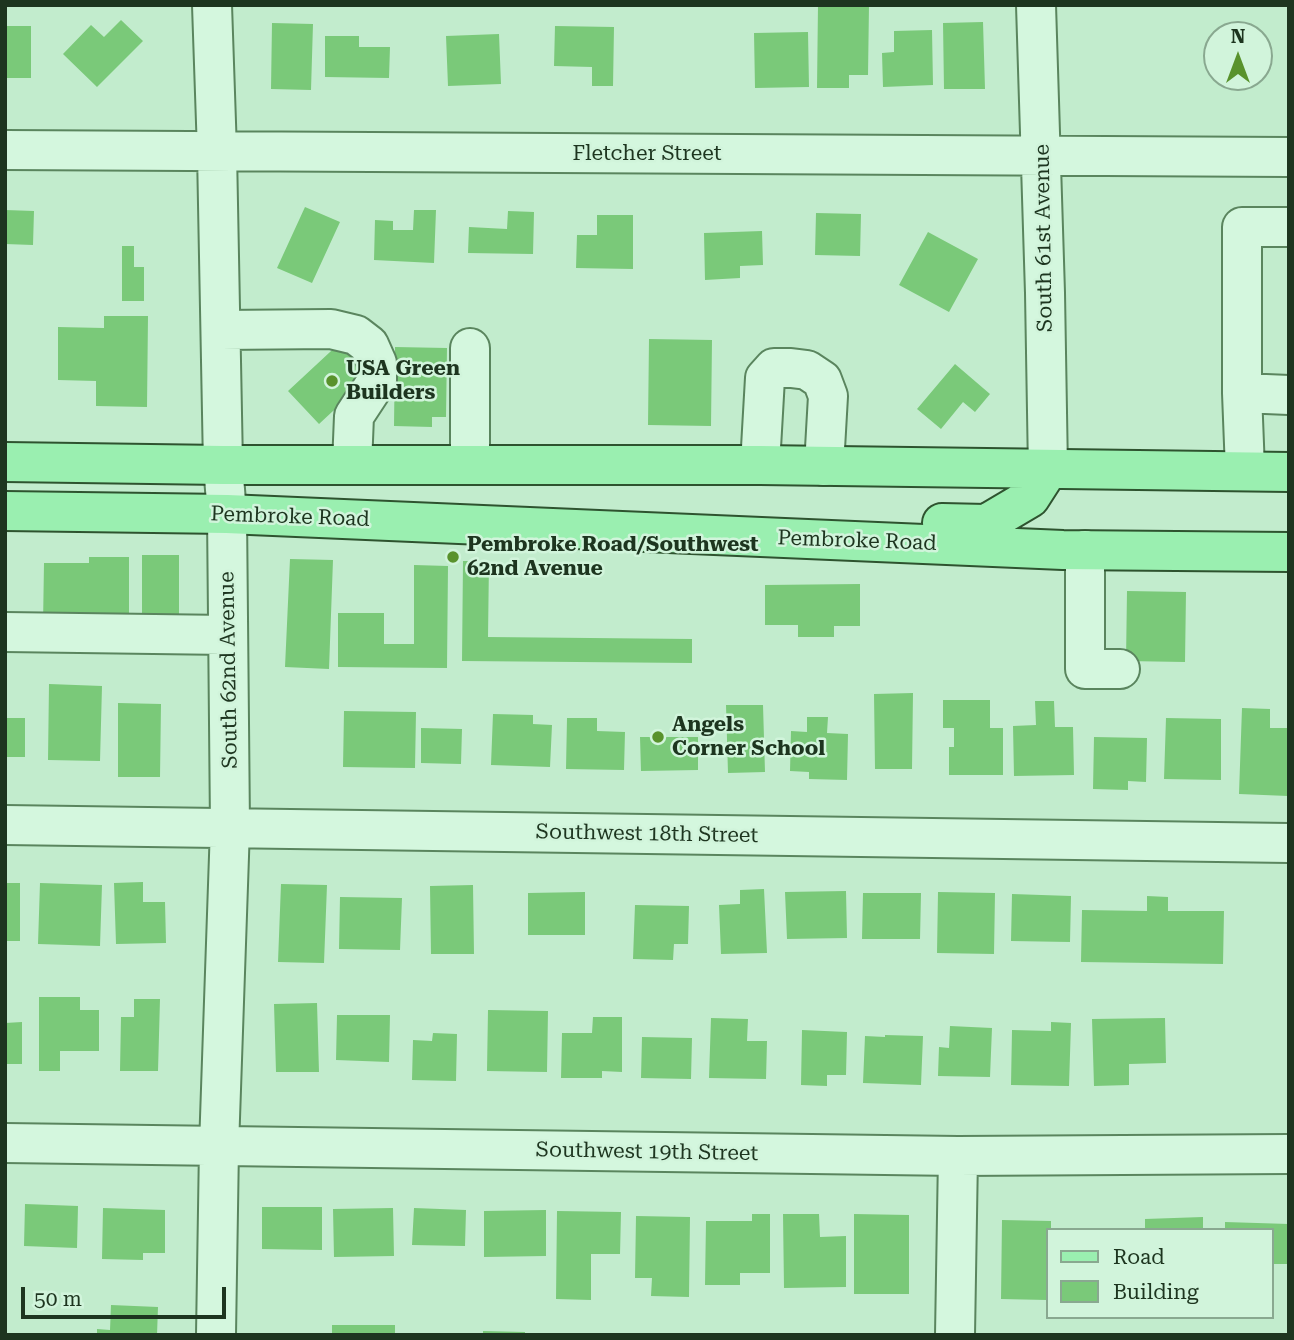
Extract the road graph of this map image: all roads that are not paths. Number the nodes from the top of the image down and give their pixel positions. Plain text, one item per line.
1 (212, 5) edge
2 (1036, 5) edge
3 (5, 150) edge
4 (217, 152) junction
5 (1042, 156) junction
6 (1289, 157) edge
7 (1289, 228) edge
8 (220, 330) junction
9 (470, 348) dead end
10 (1241, 393) junction
11 (1289, 395) edge
12 (5, 462) edge
13 (352, 465) junction
14 (470, 465) junction
15 (760, 465) junction
16 (223, 466) junction
17 (824, 466) junction
18 (1048, 470) junction
19 (1245, 470) junction
20 (1289, 472) edge
21 (5, 510) edge
22 (227, 514) junction
23 (655, 533) junction
24 (1085, 550) junction
25 (1289, 552) edge
26 (5, 632) edge
27 (228, 635) junction
28 (1120, 669) dead end
29 (5, 825) edge
30 (230, 827) junction
31 (1289, 843) edge
32 (5, 1143) edge
33 (219, 1147) junction
34 (1289, 1154) edge
35 (958, 1156) junction
36 (216, 1335) edge
37 (955, 1335) edge

1 - 4 street, South 62nd Avenue
2 - 5 street, South 61st Avenue
3 - 4 street, Fletcher Street
4 - 5 street, Fletcher Street
4 - 8 street, South 62nd Avenue
5 - 6 street, Fletcher Street
5 - 18 street, South 61st Avenue
7 - 10 street
8 - 13 street
8 - 16 street, South 62nd Avenue
9 - 14 street
10 - 11 street
10 - 19 street
12 - 16 main road
13 - 14 main road
13 - 16 main road
14 - 15 main road
15 - 17 main road
15 - 17 street
16 - 22 street, South 62nd Avenue
17 - 18 main road
18 - 19 main road
18 - 23 main road
19 - 20 main road
21 - 22 main road, Pembroke Road
22 - 23 main road, Pembroke Road
22 - 27 street, South 62nd Avenue
23 - 24 main road, Pembroke Road
24 - 25 main road, Pembroke Road
24 - 28 street
26 - 27 street
27 - 30 street, South 62nd Avenue
29 - 30 street, Southwest 18th Street
30 - 31 street, Southwest 18th Street
30 - 33 street, South 62nd Avenue
32 - 33 street, Southwest 19th Street
33 - 35 street, Southwest 19th Street
33 - 36 street, South 62nd Avenue
34 - 35 street, Southwest 19th Street
35 - 37 street

